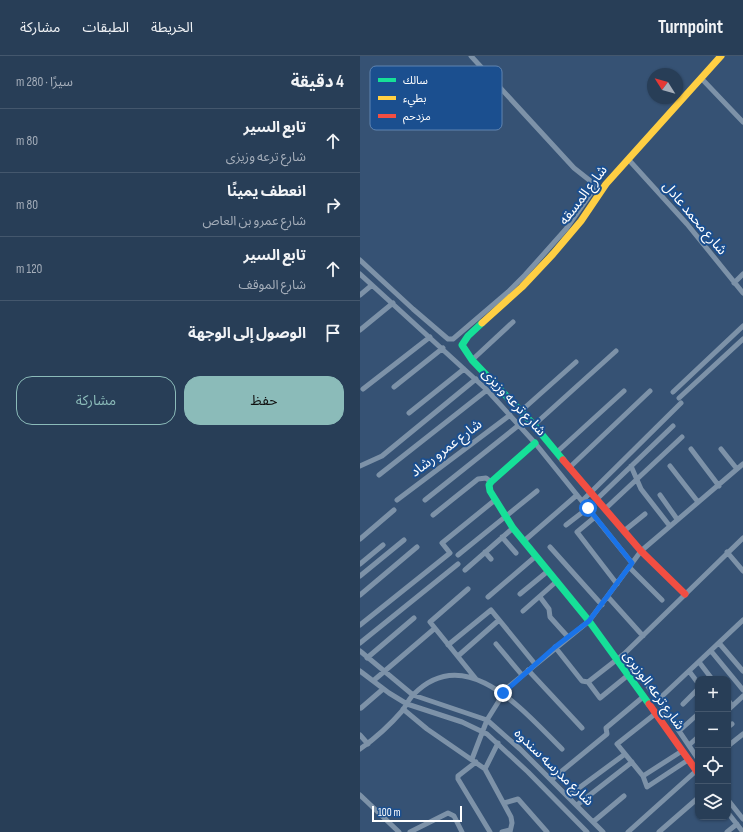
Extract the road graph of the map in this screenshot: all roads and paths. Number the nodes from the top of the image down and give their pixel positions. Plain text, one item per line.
1 (471, 56) edge
2 (721, 56) edge
3 (480, 66) edge
4 (701, 78) junction
5 (502, 90) edge
6 (743, 122) edge
7 (628, 159) junction
8 (599, 188) junction
9 (360, 260) edge
10 (360, 274) edge
11 (743, 274) edge
12 (734, 282) junction
13 (372, 285) junction
14 (743, 293) edge
15 (360, 295) edge
16 (393, 304) junction
17 (513, 322) dead end
18 (743, 326) edge
19 (360, 330) edge
20 (430, 337) junction
21 (743, 339) edge
22 (462, 345) joint
23 (443, 348) junction
24 (616, 351) dead end
25 (472, 360) junction
26 (576, 362) dead end
27 (464, 369) junction
28 (476, 379) junction
29 (394, 387) dead end
30 (363, 389) dead end
31 (487, 390) junction
32 (624, 391) dead end
33 (650, 391) dead end
34 (673, 392) dead end
35 (521, 411) junction
36 (409, 413) dead end
37 (510, 415) junction
38 (519, 425) junction
39 (534, 425) junction
40 (673, 426) dead end
41 (682, 437) dead end
42 (535, 443) junction
43 (691, 449) dead end
44 (721, 450) dead end
45 (557, 452) junction
46 (743, 464) edge
47 (362, 465) edge
48 (570, 466) junction
49 (631, 466) junction
50 (670, 466) dead end
51 (737, 469) junction
52 (379, 475) dead end
53 (637, 479) junction
54 (490, 483) junction
55 (719, 486) junction
56 (537, 491) dead end
57 (592, 493) junction
58 (577, 495) junction
59 (660, 495) dead end
60 (597, 499) junction
61 (397, 500) dead end
62 (425, 500) dead end
63 (495, 500) junction
64 (582, 501) junction
65 (698, 502) junction
66 (588, 508) junction
67 (605, 509) junction
68 (394, 510) dead end
69 (645, 514) dead end
70 (433, 515) dead end
71 (506, 517) junction
72 (595, 517) junction
73 (677, 519) junction
74 (566, 525) dead end
75 (669, 525) junction
76 (513, 528) junction
77 (624, 531) junction
78 (502, 538) junction
79 (743, 538) edge
80 (360, 539) edge
81 (404, 540) dead end
82 (524, 541) junction
83 (383, 545) dead end
84 (550, 547) dead end
85 (417, 548) dead end
86 (641, 551) junction
87 (485, 552) junction
88 (727, 552) junction
89 (516, 553) dead end
90 (458, 555) dead end
91 (536, 556) junction
92 (491, 559) dead end
93 (360, 564) edge
94 (458, 564) dead end
95 (631, 565) junction
96 (465, 570) dead end
97 (548, 570) junction
98 (743, 571) edge
99 (360, 576) edge
100 (557, 582) junction
101 (617, 584) junction
102 (468, 589) dead end
103 (520, 594) dead end
104 (686, 594) junction
105 (360, 595) edge
106 (488, 596) dead end
107 (540, 597) junction
108 (608, 597) junction
109 (662, 600) dead end
110 (602, 605) junction
111 (523, 611) dead end
112 (414, 618) dead end
113 (499, 620) junction
114 (743, 620) edge
115 (589, 621) junction
116 (360, 625) edge
117 (434, 629) junction
118 (643, 636) junction
119 (568, 637) junction
120 (360, 643) edge
121 (719, 643) junction
122 (496, 644) dead end
123 (448, 645) junction
124 (555, 647) junction
125 (360, 651) edge
126 (711, 651) junction
127 (624, 654) junction
128 (458, 656) junction
129 (367, 658) junction
130 (616, 660) junction
131 (699, 662) junction
132 (536, 664) junction
133 (528, 670) junction
134 (689, 671) junction
135 (743, 671) edge
136 (384, 672) junction
137 (361, 674) edge
138 (522, 675) junction
139 (627, 676) junction
140 (710, 676) edge
141 (476, 679) junction
142 (695, 679) edge
143 (373, 681) junction
144 (588, 682) junction
145 (384, 689) junction
146 (743, 690) edge
147 (695, 692) edge
148 (503, 693) junction
149 (413, 695) junction
150 (743, 696) edge
151 (643, 697) junction
152 (658, 700) junction
153 (438, 703) junction
154 (407, 704) junction
155 (683, 704) dead end
156 (731, 707) edge
157 (361, 708) edge
158 (403, 709) junction
159 (436, 712) junction
160 (655, 714) junction
161 (695, 717) edge
162 (487, 720) junction
163 (582, 728) dead end
164 (482, 731) junction
165 (679, 731) junction
166 (743, 734) edge
167 (360, 735) edge
168 (695, 740) edge
169 (498, 743) junction
170 (368, 744) junction
171 (731, 744) edge
172 (688, 746) junction
173 (360, 749) edge
174 (562, 749) dead end
175 (682, 751) junction
176 (695, 753) edge
177 (625, 754) junction
178 (474, 760) junction
179 (688, 760) junction
180 (632, 762) junction
181 (485, 769) junction
182 (695, 769) edge
183 (695, 774) edge
184 (643, 776) junction
185 (551, 780) junction
186 (360, 795) edge
187 (568, 796) junction
188 (624, 796) dead end
189 (695, 801) edge
190 (504, 803) junction
191 (731, 804) edge
192 (577, 805) junction
193 (731, 817) edge
194 (743, 819) edge
195 (593, 822) junction
196 (737, 824) junction
197 (510, 831) edge
198 (583, 831) edge
199 (662, 831) edge
200 (399, 832) edge
201 (410, 832) edge
202 (462, 832) edge
203 (490, 832) edge
204 (502, 832) edge
205 (547, 832) edge
206 (603, 832) edge
207 (628, 832) edge
208 (727, 832) edge
209 (743, 832) edge

1 - 3 street
2 - 4 street, شارع المسقه
4 - 6 street
4 - 7 street, شارع المسقه
5 - 8 street
7 - 8 street, شارع المسقه
7 - 12 street, شارع محمد عادل
8 - 9 street, شارع المسقه
8 - 22 street, شارع المسقه
10 - 13 street, شارع ترعه وزيزى
11 - 12 street
12 - 14 street, شارع محمد عادل
13 - 15 street
13 - 16 street, شارع ترعه وزيزى
16 - 19 street
16 - 20 street, شارع ترعه وزيزى
17 - 25 street
18 - 34 street
20 - 23 street, شارع ترعه وزيزى
20 - 30 street
21 - 57 street
22 - 25 street, شارع ترعه وزيزى
23 - 27 street, شارع ترعه وزيزى
23 - 29 street
24 - 39 street
25 - 35 street, شارع ترعه وزيزى
26 - 35 street
27 - 28 street, شارع ترعه وزيزى
27 - 36 street
28 - 31 street, شارع ترعه وزيزى
28 - 47 street
31 - 37 street, شارع ترعه وزيزى
31 - 52 street
32 - 45 street
33 - 48 street
35 - 39 street, شارع ترعه وزيزى
37 - 38 street, شارع ترعه وزيزى
37 - 61 street, شارع عمرو رشاد
38 - 42 street, شارع ترعه وزيزى
38 - 62 street
39 - 45 street, شارع ترعه وزيزى
40 - 49 street
41 - 53 street
42 - 54 street
42 - 58 street, شارع ترعه وزيزى
43 - 55 street
44 - 51 street
45 - 48 street, شارع ترعه وزيزى
46 - 51 street
48 - 57 street, شارع ترعه وزيزى
49 - 53 street
49 - 60 street
50 - 65 street
51 - 55 street
53 - 67 street
53 - 75 street
54 - 63 street, شارع ترعه الوزيرى
54 - 70 street
55 - 65 street
56 - 71 street
57 - 60 street, شارع ترعه وزيزى
57 - 64 street
58 - 64 street, شارع ترعه وزيزى
58 - 82 street
59 - 73 street
60 - 67 street, شارع ترعه وزيزى
63 - 71 street, شارع ترعه الوزيرى
63 - 116 street
64 - 66 street, شارع ترعه وزيزى
65 - 73 street
66 - 72 street, شارع ترعه وزيزى
66 - 74 street
67 - 77 street, شارع ترعه وزيزى
68 - 80 street
69 - 77 street
71 - 76 street, شارع ترعه الوزيرى
71 - 90 street
72 - 95 street, شارع ترعه وزيزى
72 - 101 street
73 - 75 street
75 - 86 street
76 - 78 street
76 - 82 street, شارع ترعه الوزيرى
77 - 86 street, شارع ترعه وزيزى
78 - 87 street
78 - 89 street
79 - 88 street
81 - 99 street
82 - 91 street, شارع ترعه الوزيرى
83 - 93 street
84 - 110 street
85 - 105 street
86 - 95 street
86 - 104 street, شارع ترعه وزيزى
87 - 92 street
87 - 96 street
88 - 98 street
88 - 104 street
91 - 97 street, شارع ترعه الوزيرى
91 - 106 street
94 - 120 street
95 - 101 street
95 - 109 street, شارع ترعه وزيزى
97 - 100 street, شارع ترعه الوزيرى
97 - 103 street
100 - 107 street
100 - 115 street, شارع ترعه الوزيرى
101 - 108 street
102 - 117 street
104 - 118 street
107 - 111 street
107 - 119 street
108 - 110 street
108 - 118 street
110 - 115 street
112 - 129 street
113 - 123 street
113 - 128 street
113 - 132 street
114 - 121 street
115 - 119 street
115 - 130 street, شارع ترعه الوزيرى
117 - 123 street
117 - 136 street
118 - 127 street
119 - 124 street
121 - 126 street
121 - 135 street
122 - 138 street
123 - 128 street
124 - 132 street
124 - 144 street
125 - 129 street
126 - 131 street
126 - 146 street
127 - 130 street
127 - 152 street, شارع ترعه الوزيرى
128 - 141 street
129 - 136 street
130 - 139 street, شارع ترعه الوزيرى
130 - 144 street
131 - 134 street
131 - 140 street
132 - 133 street
133 - 138 street
133 - 163 street
134 - 142 street
134 - 152 street
136 - 143 street
136 - 149 street
137 - 143 street, شارع مدرسه سندوه
138 - 148 street
139 - 144 street
139 - 151 street, شارع ترعه الوزيرى
141 - 148 street
141 - 149 street
143 - 145 street, شارع مدرسه سندوه
145 - 154 street, شارع مدرسه سندوه
145 - 157 street
147 - 155 street
148 - 162 street
148 - 174 street
149 - 153 street
149 - 154 street
150 - 156 street
151 - 160 street, شارع ترعه الوزيرى
151 - 185 street
152 - 165 street, شارع ترعه الوزيرى
153 - 159 street
153 - 162 street
154 - 158 street
154 - 159 street, شارع مدرسه سندوه
158 - 170 street
158 - 178 street
159 - 164 street, شارع مدرسه سندوه
160 - 175 street, شارع ترعه الوزيرى
160 - 177 street
161 - 165 street
162 - 164 street
162 - 185 street, شارع مدرسه سندوه
164 - 169 street, شارع مدرسه سندوه
164 - 178 street
165 - 172 street, شارع ترعه الوزيرى
166 - 171 street
167 - 170 street
168 - 172 street
169 - 181 street
169 - 198 street, شارع مدرسه سندوه
170 - 173 street
172 - 176 street, شارع ترعه الوزيرى
175 - 179 street, شارع ترعه الوزيرى
175 - 184 street
177 - 180 street
177 - 187 street
178 - 181 street
178 - 203 street
179 - 182 street, شارع ترعه الوزيرى
179 - 184 street
180 - 184 street
180 - 192 street
181 - 190 street
183 - 207 street
185 - 187 street, شارع مدرسه سندوه
186 - 200 street
187 - 192 street, شارع مدرسه سندوه
188 - 195 street
189 - 199 street
190 - 197 street
190 - 205 street
191 - 194 street
192 - 195 street, شارع مدرسه سندوه
193 - 196 street
195 - 206 street, شارع مدرسه سندوه
196 - 208 street
196 - 209 street
197 - 204 street
201 - 202 street

